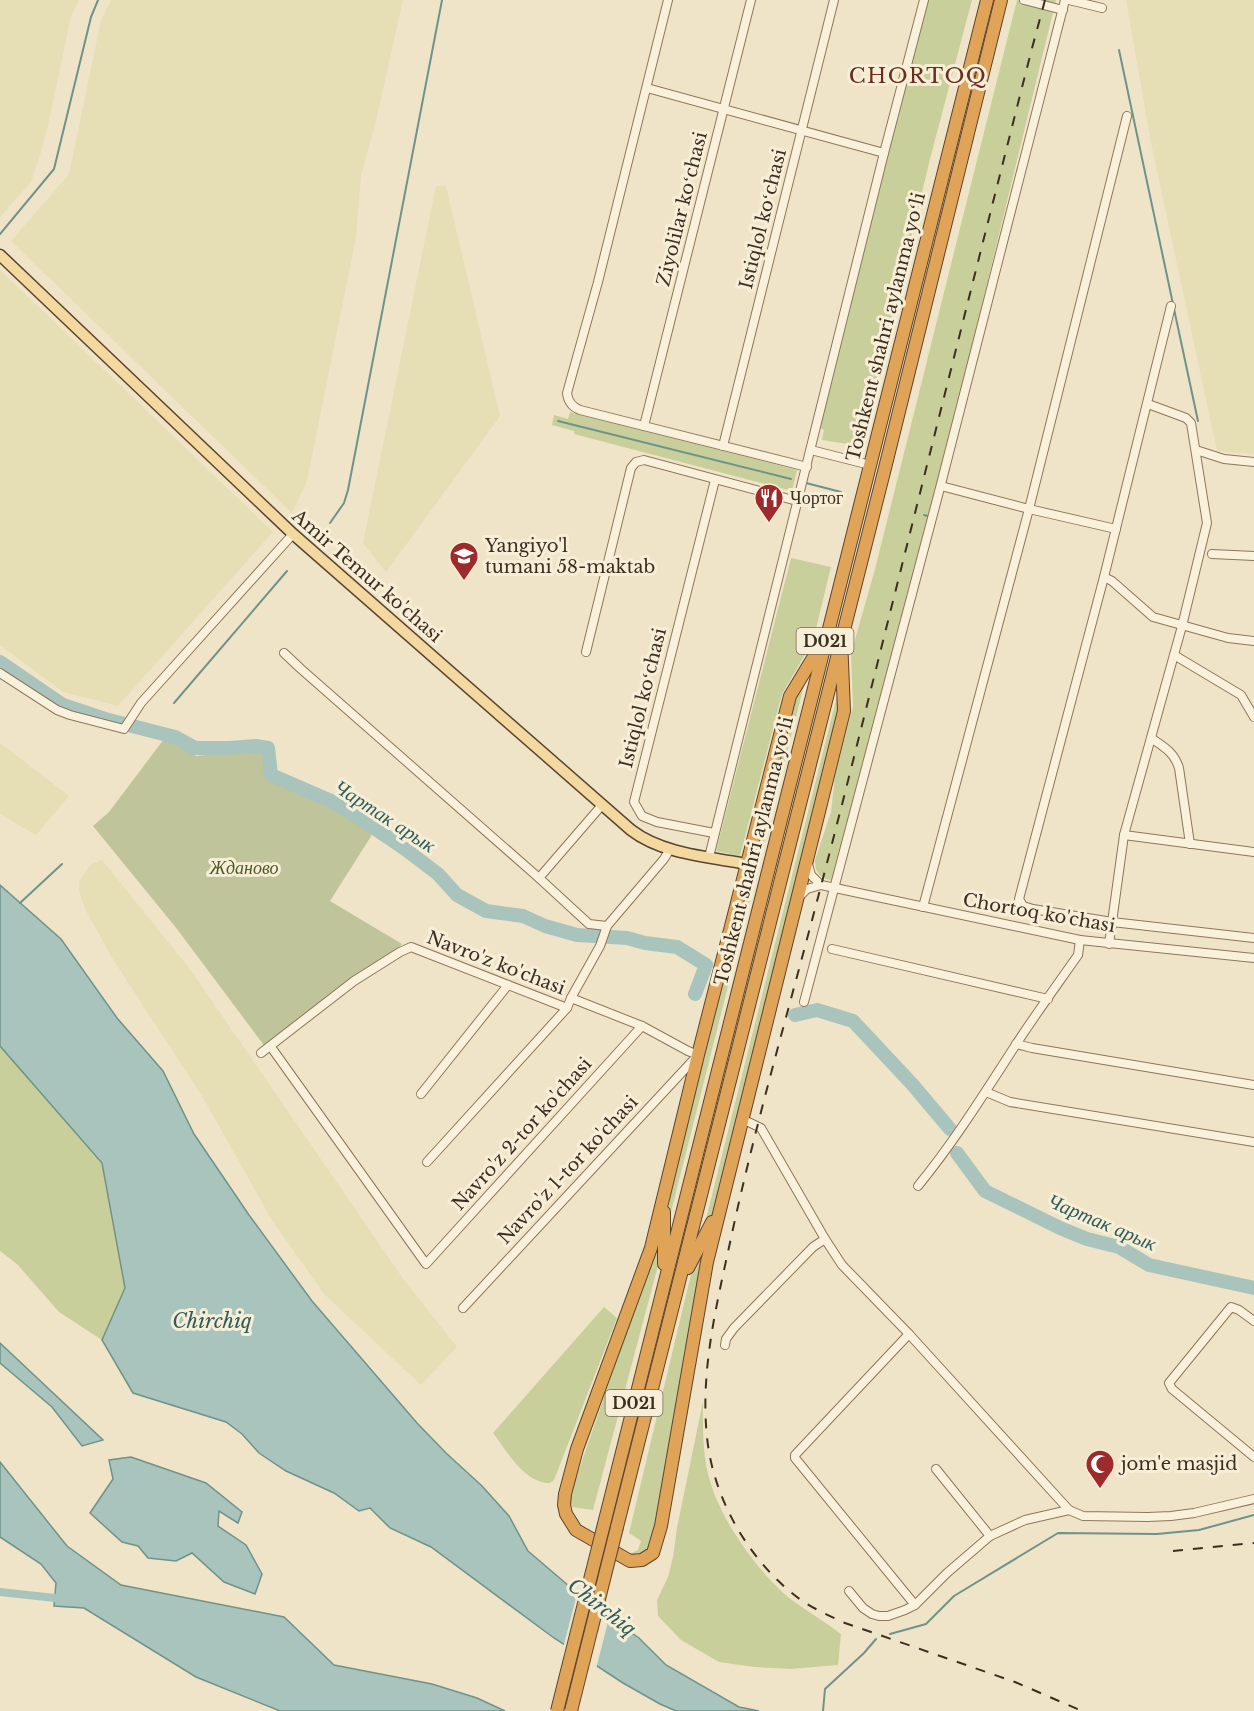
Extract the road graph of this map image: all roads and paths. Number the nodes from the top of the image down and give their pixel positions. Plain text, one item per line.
1 (668, 0) edge
2 (751, 0) edge
3 (834, 0) edge
4 (924, 0) edge
5 (987, 0) edge
6 (1001, 0) edge
7 (1024, 0) edge
8 (1067, 0) edge
9 (1102, 8) dead end
10 (1063, 10) junction
11 (647, 88) junction
12 (724, 110) junction
13 (1127, 116) dead end
14 (802, 130) junction
15 (884, 153) junction
16 (0, 255) edge
17 (1171, 306) dead end
18 (1148, 404) junction
19 (644, 426) junction
20 (723, 446) junction
21 (811, 450) junction
22 (1196, 450) junction
23 (1254, 462) edge
24 (870, 465) junction
25 (807, 467) junction
26 (885, 468) junction
27 (715, 480) junction
28 (941, 486) junction
29 (797, 501) junction
30 (1029, 509) junction
31 (1116, 529) junction
32 (293, 534) junction
33 (1212, 554) dead end
34 (1254, 555) edge
35 (1104, 578) junction
36 (1182, 626) junction
37 (828, 633) junction
38 (841, 638) junction
39 (1254, 641) edge
40 (586, 652) dead end
41 (284, 653) dead end
42 (1174, 655) junction
43 (0, 674) edge
44 (1254, 717) edge
45 (1151, 738) junction
46 (602, 805) junction
47 (714, 832) junction
48 (1124, 835) junction
49 (1190, 844) junction
50 (670, 849) junction
51 (1254, 852) edge
52 (808, 856) junction
53 (709, 857) junction
54 (747, 864) junction
55 (540, 878) junction
56 (821, 885) junction
57 (834, 888) junction
58 (796, 903) junction
59 (923, 908) junction
60 (1112, 922) junction
61 (606, 928) junction
62 (1254, 939) edge
63 (1080, 940) junction
64 (1108, 944) junction
65 (832, 949) dead end
66 (1254, 958) edge
67 (508, 985) junction
68 (571, 998) junction
69 (1048, 999) junction
70 (804, 1002) dead end
71 (567, 1008) junction
72 (642, 1026) junction
73 (1016, 1044) junction
74 (270, 1047) junction
75 (261, 1053) dead end
76 (698, 1055) junction
77 (1254, 1085) edge
78 (986, 1092) junction
79 (421, 1094) dead end
80 (742, 1119) junction
81 (1254, 1142) edge
82 (427, 1162) dead end
83 (918, 1186) dead end
84 (664, 1193) junction
85 (720, 1208) junction
86 (825, 1239) junction
87 (665, 1283) junction
88 (678, 1285) junction
89 (463, 1308) dead end
90 (1254, 1321) edge
91 (909, 1334) junction
92 (725, 1345) dead end
93 (1254, 1457) edge
94 (936, 1469) dead end
95 (1254, 1499) edge
96 (1069, 1510) junction
97 (990, 1536) junction
98 (849, 1591) dead end
99 (915, 1605) junction
100 (557, 1711) edge
101 (571, 1711) edge

1 - 11 street
2 - 12 street, Ziyolilar koʻchasi
3 - 14 street, Istiqlol koʻchasi
4 - 15 street
5 - 24 highway, Toshkent shahri aylanma yoʻli / D021
6 - 26 highway, Toshkent shahri aylanma yoʻli / D021
7 - 10 street
8 - 9 street
8 - 10 street
10 - 28 street
11 - 12 street
11 - 19 street
12 - 14 street
12 - 19 street, Ziyolilar koʻchasi
13 - 30 street
14 - 15 street
14 - 20 street, Istiqlol koʻchasi
15 - 21 street
16 - 32 main road, Amir Temur ko'chasi
17 - 18 street
18 - 22 street
18 - 31 street
19 - 20 street
20 - 25 street
21 - 24 street
21 - 25 street
22 - 23 street
22 - 36 street
24 - 26 highway
24 - 37 highway, Toshkent shahri aylanma yoʻli / D021
25 - 29 street
26 - 38 highway, Toshkent shahri aylanma yoʻli / D021
27 - 29 street
27 - 40 street
27 - 47 street, Istiqlol koʻchasi
28 - 30 street
28 - 57 street
29 - 47 street
30 - 31 street
30 - 59 street
31 - 35 street
32 - 43 street
32 - 46 main road, Amir Temur ko'chasi
33 - 34 street
35 - 36 street
35 - 60 street
36 - 39 street
36 - 42 street
37 - 54 highway
37 - 87 highway, Toshkent shahri aylanma yoʻli / D021
38 - 52 highway
38 - 88 highway, Toshkent shahri aylanma yoʻli / D021
41 - 55 street
42 - 44 street
42 - 45 street
45 - 48 street
45 - 49 street
46 - 50 main road, Amir Temur ko'chasi
46 - 55 street
47 - 53 street
48 - 49 street
48 - 60 street
49 - 51 street
50 - 53 main road, Amir Temur ko'chasi
50 - 61 street
52 - 56 street
52 - 58 highway
53 - 54 main road, Amir Temur ko'chasi
54 - 76 highway
55 - 61 street
56 - 57 street, Chortoq ko'chasi
56 - 58 street
57 - 59 street, Chortoq ko'chasi
57 - 70 street
58 - 80 highway
59 - 63 street, Chortoq ko'chasi
60 - 62 street
60 - 64 street
61 - 68 street
63 - 64 street, Chortoq ko'chasi
63 - 69 street
64 - 66 street, Chortoq ko'chasi
65 - 69 street
67 - 71 street, Navro'z ko'chasi
67 - 74 street, Navro'z ko'chasi
67 - 79 street
68 - 71 street, Navro'z ko'chasi
68 - 72 street, Navro'z ko'chasi
69 - 73 street
71 - 82 street
72 - 74 street, Navro'z 2-tor ko'chasi
72 - 76 street, Navro'z ko'chasi
73 - 77 street
73 - 78 street
74 - 75 street, Navro'z ko'chasi
76 - 84 highway
76 - 89 street, Navro'z 1-tor ko'chasi
78 - 81 street
78 - 83 street
80 - 85 highway
80 - 86 street
84 - 85 highway
84 - 87 highway
85 - 88 highway
86 - 91 street
86 - 92 street
87 - 100 highway, Toshkent shahri aylanma yoʻli / D021, bridge
88 - 101 highway, Toshkent shahri aylanma yoʻli / D021, bridge
90 - 93 street
91 - 96 street
91 - 99 street
94 - 97 street
95 - 96 street
96 - 97 street
97 - 99 street
98 - 99 street

